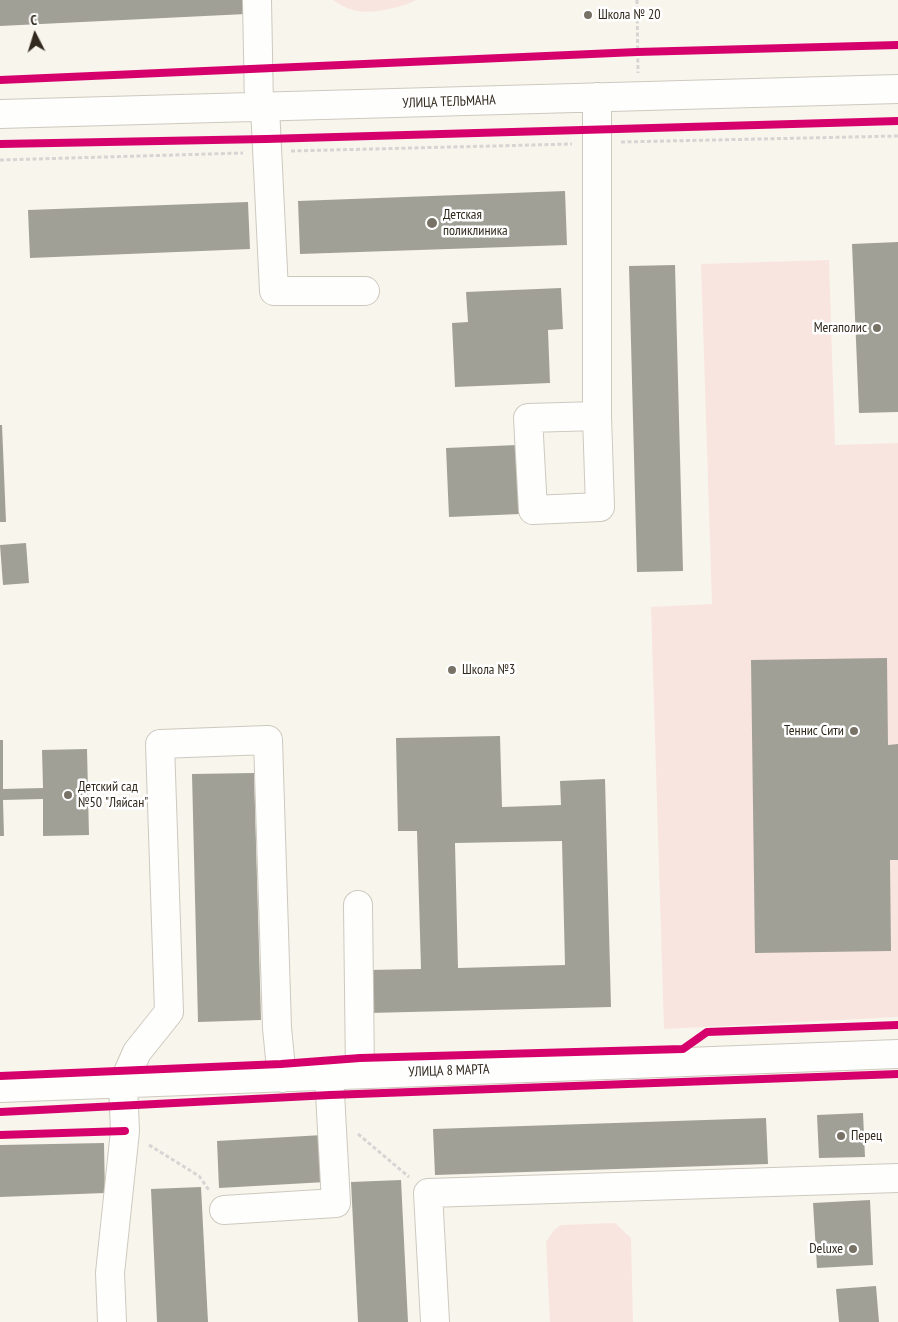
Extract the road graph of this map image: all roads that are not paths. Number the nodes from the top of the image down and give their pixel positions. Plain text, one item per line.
1 (257, 0) edge
2 (898, 89) edge
3 (597, 97) junction
4 (262, 107) junction
5 (0, 114) edge
6 (365, 291) dead end
7 (597, 416) dead end
8 (358, 904) dead end
9 (898, 1054) edge
10 (360, 1074) junction
11 (329, 1075) junction
12 (282, 1078) junction
13 (123, 1084) junction
14 (0, 1088) edge
15 (898, 1178) edge
16 (224, 1210) road end
17 (112, 1322) edge
18 (435, 1322) edge

1 - 4 street
2 - 3 street, УЛИЦА ТЕЛЬМАНА
3 - 4 street, УЛИЦА ТЕЛЬМАНА
3 - 7 street
4 - 5 street, УЛИЦА ТЕЛЬМАНА
4 - 6 street
8 - 10 street
9 - 10 street, УЛИЦА 8 МАРТА
10 - 11 street, УЛИЦА 8 МАРТА
11 - 12 street, УЛИЦА 8 МАРТА
11 - 16 street
12 - 13 street, УЛИЦА 8 МАРТА
12 - 13 street
13 - 14 street, УЛИЦА 8 МАРТА
13 - 17 street
15 - 18 street

